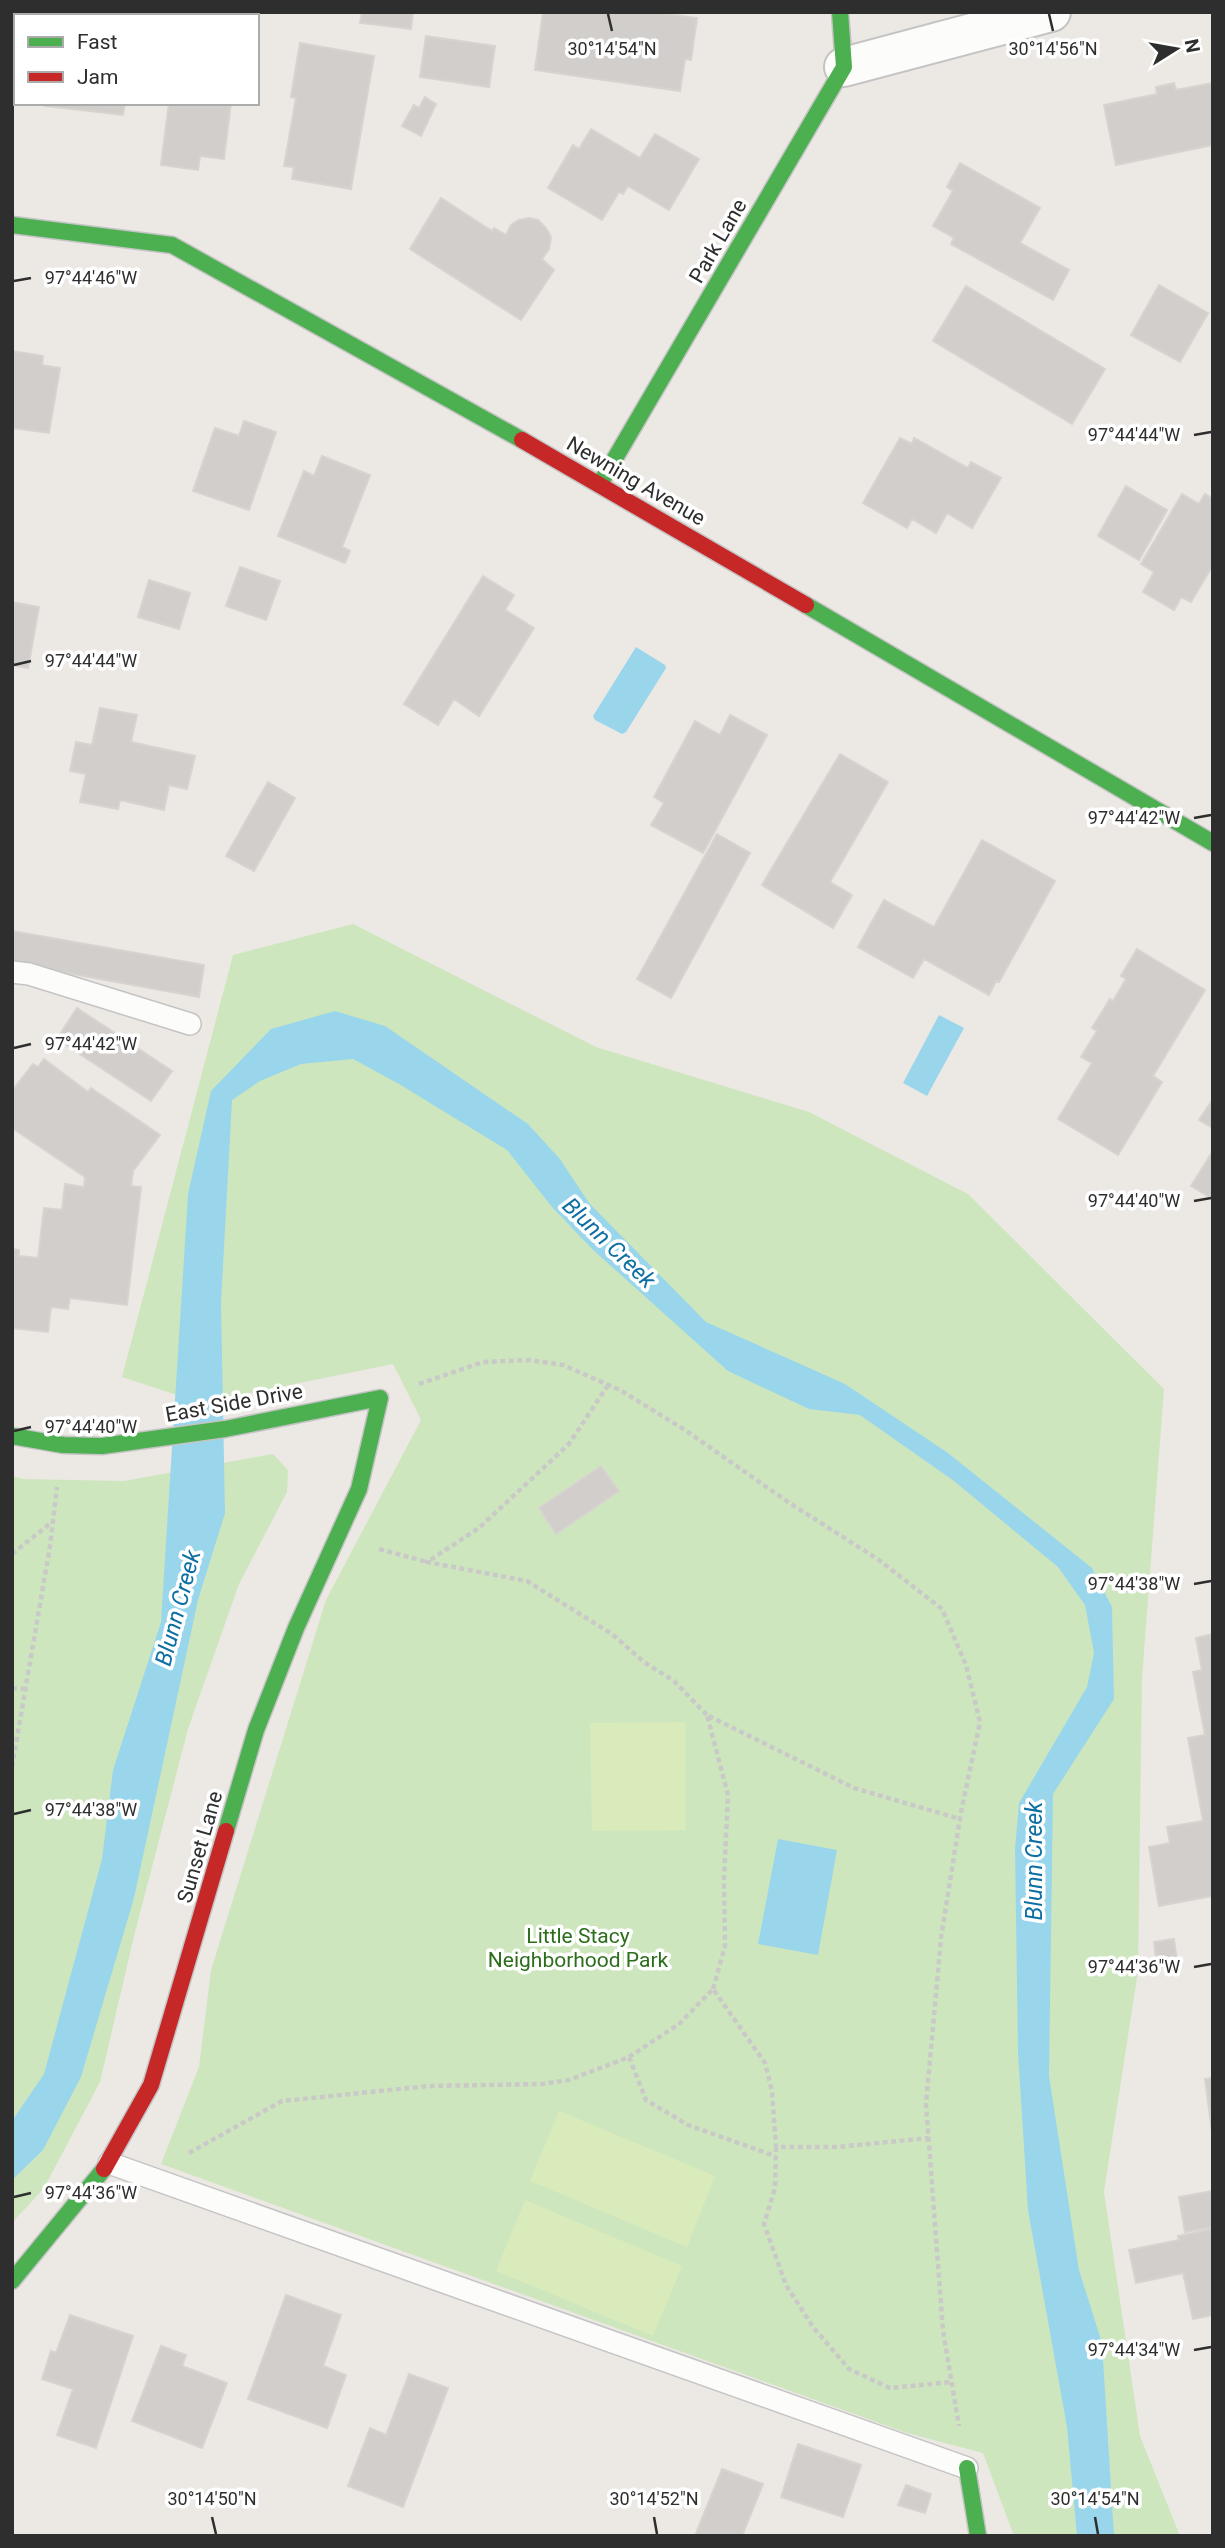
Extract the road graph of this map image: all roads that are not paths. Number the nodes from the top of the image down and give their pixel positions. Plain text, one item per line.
1 (839, 12) edge
2 (1051, 12) edge
3 (844, 67) junction
4 (12, 225) edge
5 (600, 484) junction
6 (1213, 843) edge
7 (12, 972) edge
8 (190, 1024) dead end
9 (380, 1398) joint
10 (12, 1436) edge
11 (108, 2163) junction
12 (12, 2281) edge
13 (967, 2468) joint
14 (978, 2536) edge

1 - 3 street
2 - 3 street
3 - 5 street, Park Lane
4 - 5 street, Newning Avenue
5 - 6 street, Newning Avenue
7 - 8 lane
9 - 10 street, East Side Drive
9 - 11 street, Sunset Lane
11 - 12 street, Sunset Lane
11 - 13 lane
13 - 14 street

